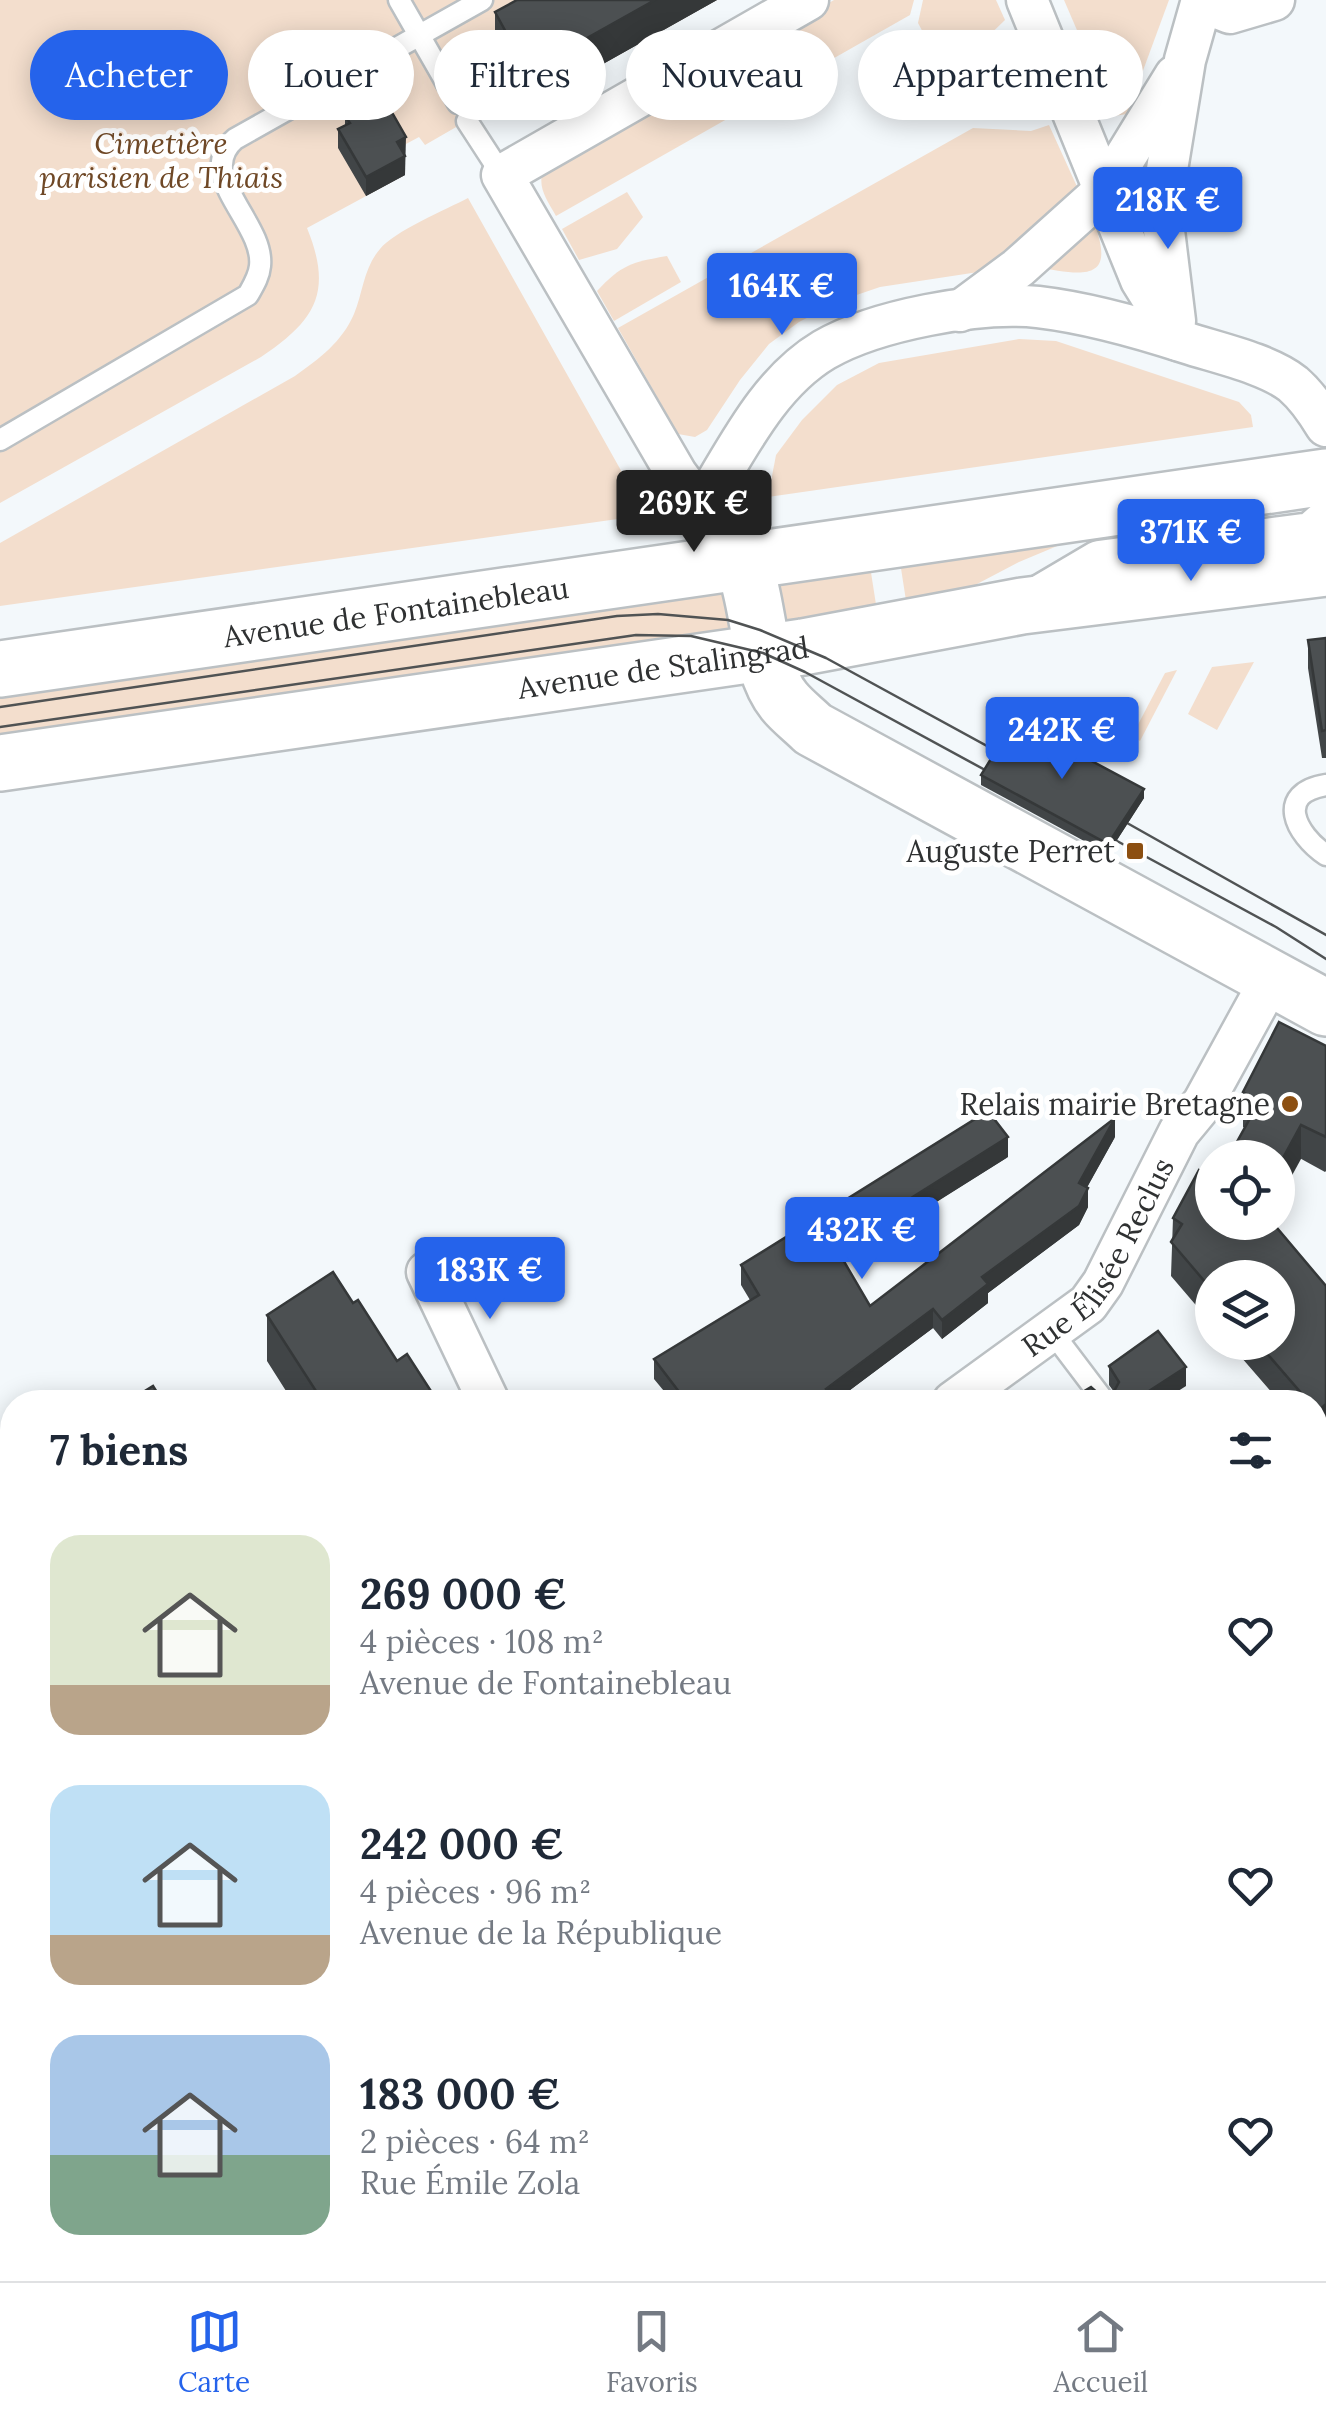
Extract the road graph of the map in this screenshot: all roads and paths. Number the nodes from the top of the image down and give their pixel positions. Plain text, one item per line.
1 (399, 0) edge
2 (482, 0) edge
3 (808, 0) edge
4 (1027, 0) edge
5 (1274, 0) edge
6 (1202, 1) edge
7 (419, 36) junction
8 (1185, 60) junction
9 (502, 175) junction
10 (1105, 190) junction
11 (960, 310) junction
12 (1178, 340) junction
13 (0, 412) edge
14 (1326, 426) edge
15 (6, 436) edge
16 (1326, 477) edge
17 (702, 506) junction
18 (1326, 520) edge
19 (743, 564) junction
20 (1326, 568) edge
21 (1022, 606) junction
22 (764, 653) junction
23 (0, 669) edge
24 (0, 763) edge
25 (1326, 784) edge
26 (1326, 855) edge
27 (1271, 978) junction
28 (1326, 1008) edge
29 (427, 1272) dead end
30 (1052, 1332) junction
31 (483, 1390) edge
32 (970, 1390) edge
33 (1095, 1390) edge

1 - 7 lane
2 - 7 lane
3 - 9 street
4 - 10 street
5 - 6 street
6 - 8 street
7 - 9 lane
7 - 15 lane
8 - 10 street
8 - 12 street
9 - 17 street
10 - 11 street
10 - 12 street
11 - 12 street
11 - 17 street
12 - 14 street
13 - 15 lane
16 - 19 main road, Avenue de Fontainebleau
17 - 19 street
18 - 21 street
19 - 22 main road
19 - 23 main road, Avenue de Fontainebleau
20 - 21 main road, Avenue de Stalingrad
21 - 22 main road, Avenue de Stalingrad
22 - 24 main road, Avenue de Stalingrad
22 - 27 main road
25 - 26 lane
27 - 28 main road
27 - 30 street, Rue Élisée Reclus
29 - 31 street
30 - 32 street, Rue Élisée Reclus
30 - 33 lane

